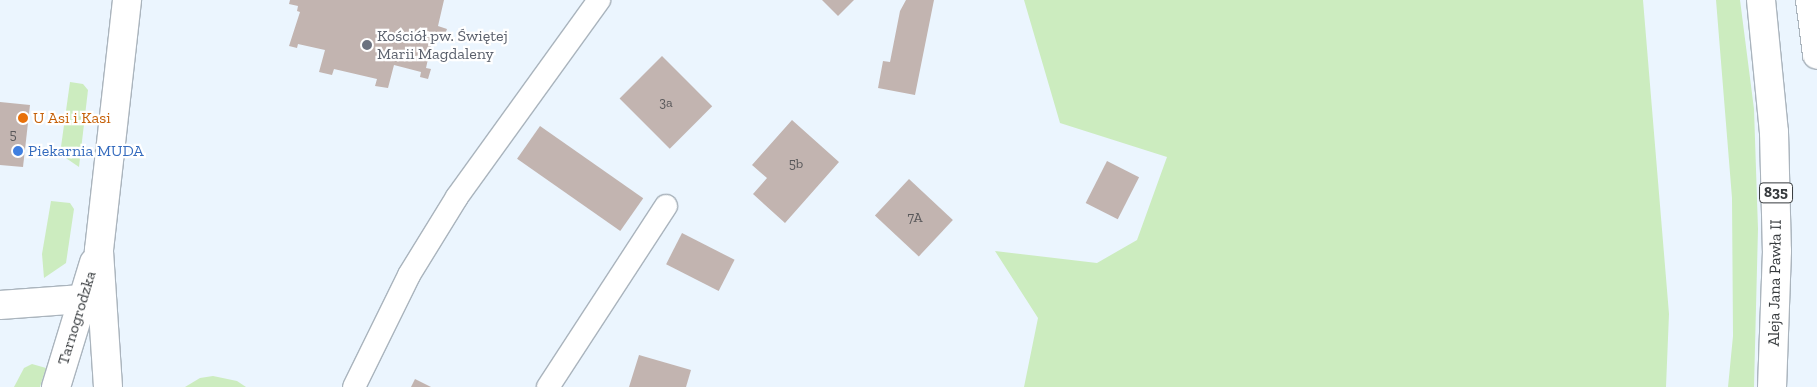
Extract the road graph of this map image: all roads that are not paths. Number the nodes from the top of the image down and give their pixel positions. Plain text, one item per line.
1 (127, 0) edge
2 (599, 0) edge
3 (1761, 0) edge
4 (1810, 0) edge
5 (1817, 55) edge
6 (666, 206) dead end
7 (99, 250) junction
8 (82, 299) junction
9 (0, 305) edge
10 (56, 387) edge
11 (108, 387) edge
12 (354, 387) edge
13 (548, 387) edge
14 (1772, 387) edge

1 - 7 street, Tarnogrodzka
2 - 12 lane
3 - 14 street, Aleja Jana Pawła II / 835
4 - 5 street
6 - 13 lane
7 - 8 street, Tarnogrodzka
7 - 11 street, Tarnogrodzka
8 - 9 street
8 - 10 street, Tarnogrodzka

